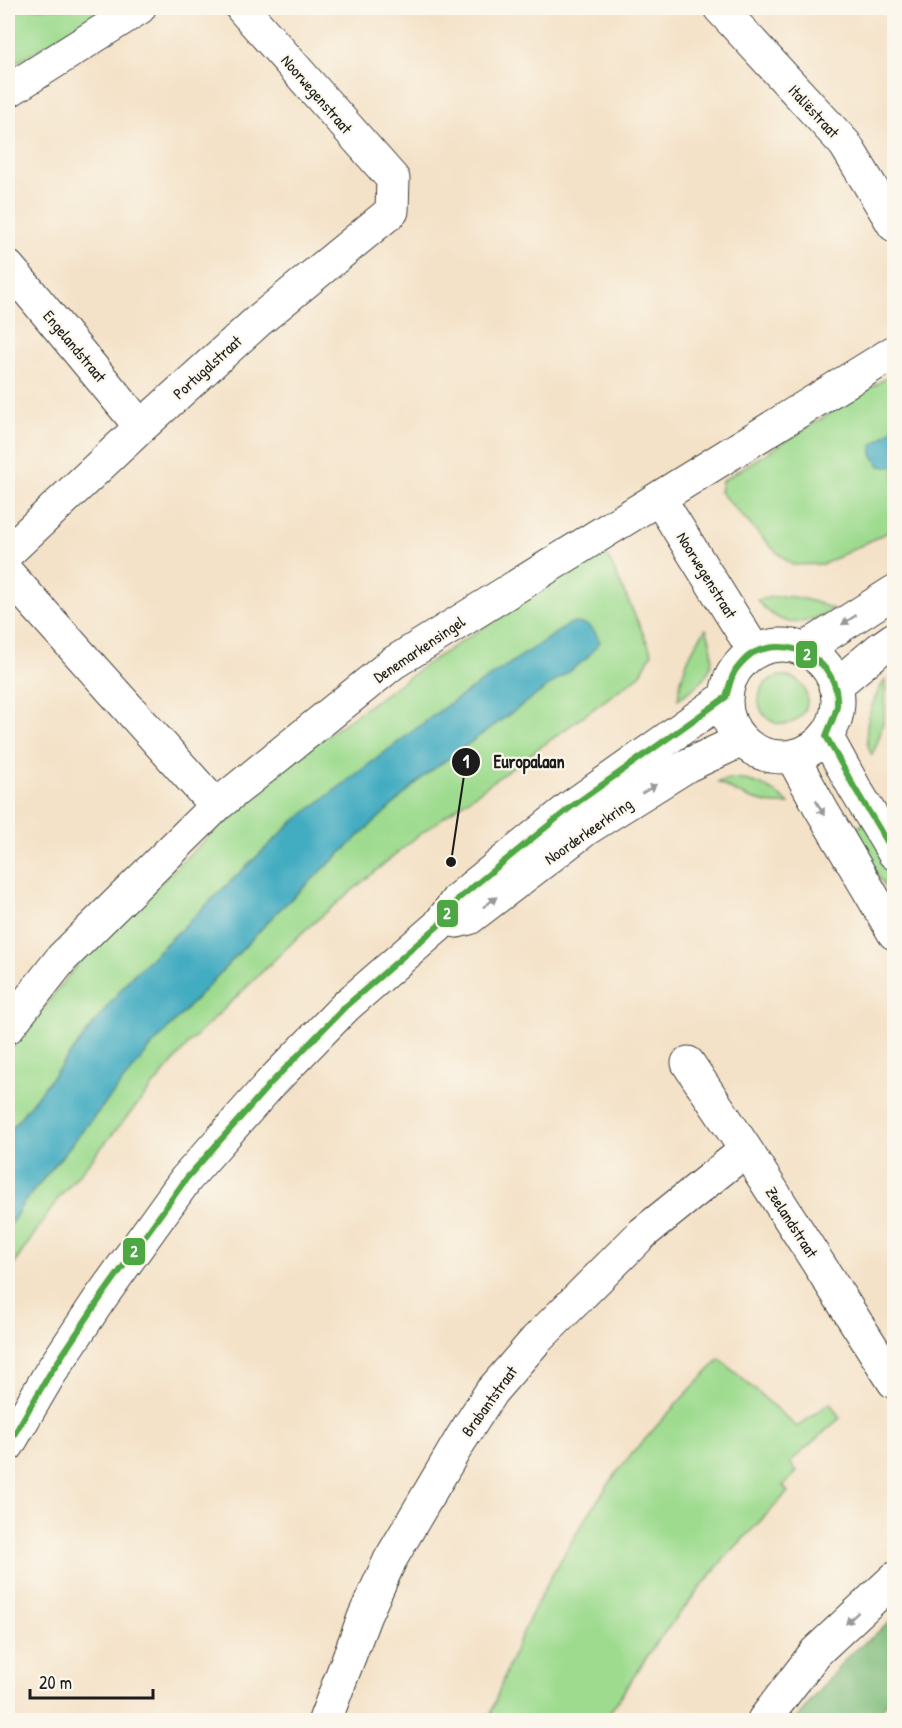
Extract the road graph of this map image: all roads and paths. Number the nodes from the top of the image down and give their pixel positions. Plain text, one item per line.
1 (139, 8) edge
2 (242, 8) edge
3 (720, 8) edge
4 (8, 91) edge
5 (393, 180) joint
6 (894, 225) edge
7 (8, 267) edge
8 (894, 352) edge
9 (141, 426) junction
10 (659, 498) junction
11 (8, 552) edge
12 (8, 574) edge
13 (894, 592) edge
14 (894, 639) edge
15 (803, 650) junction
16 (755, 652) junction
17 (835, 686) junction
18 (726, 697) junction
19 (826, 736) junction
20 (742, 740) junction
21 (792, 756) junction
22 (216, 806) junction
23 (894, 853) edge
24 (438, 926) junction
25 (894, 933) edge
26 (8, 1027) edge
27 (688, 1063) dead end
28 (746, 1150) junction
29 (894, 1382) edge
30 (8, 1445) edge
31 (894, 1579) edge
32 (325, 1720) edge
33 (764, 1720) edge

1 - 4 street
2 - 5 street, Noorwegenstraat
3 - 6 street, Italiëstraat
5 - 9 street, Portugalstraat
7 - 9 street, Engelandstraat
8 - 10 street, Denemarkensingel
9 - 11 street, Portugalstraat
10 - 16 street, Noorwegenstraat
10 - 22 street, Denemarkensingel
12 - 22 street
13 -> 15 street
14 - 17 street
15 - 16 street
15 - 17 street
16 - 18 street
17 - 19 street
18 - 20 street
18 - 24 street, Noorderkeerkring
19 - 21 street
19 - 23 street
20 - 21 street
24 -> 20 street, Noorderkeerkring
21 -> 25 street
22 - 26 street, Denemarkensingel
24 - 30 street, Noorderkeerkring
27 - 28 street, Zeelandstraat
28 - 29 street, Zeelandstraat
28 - 32 street, Brabantstraat
31 -> 33 street

